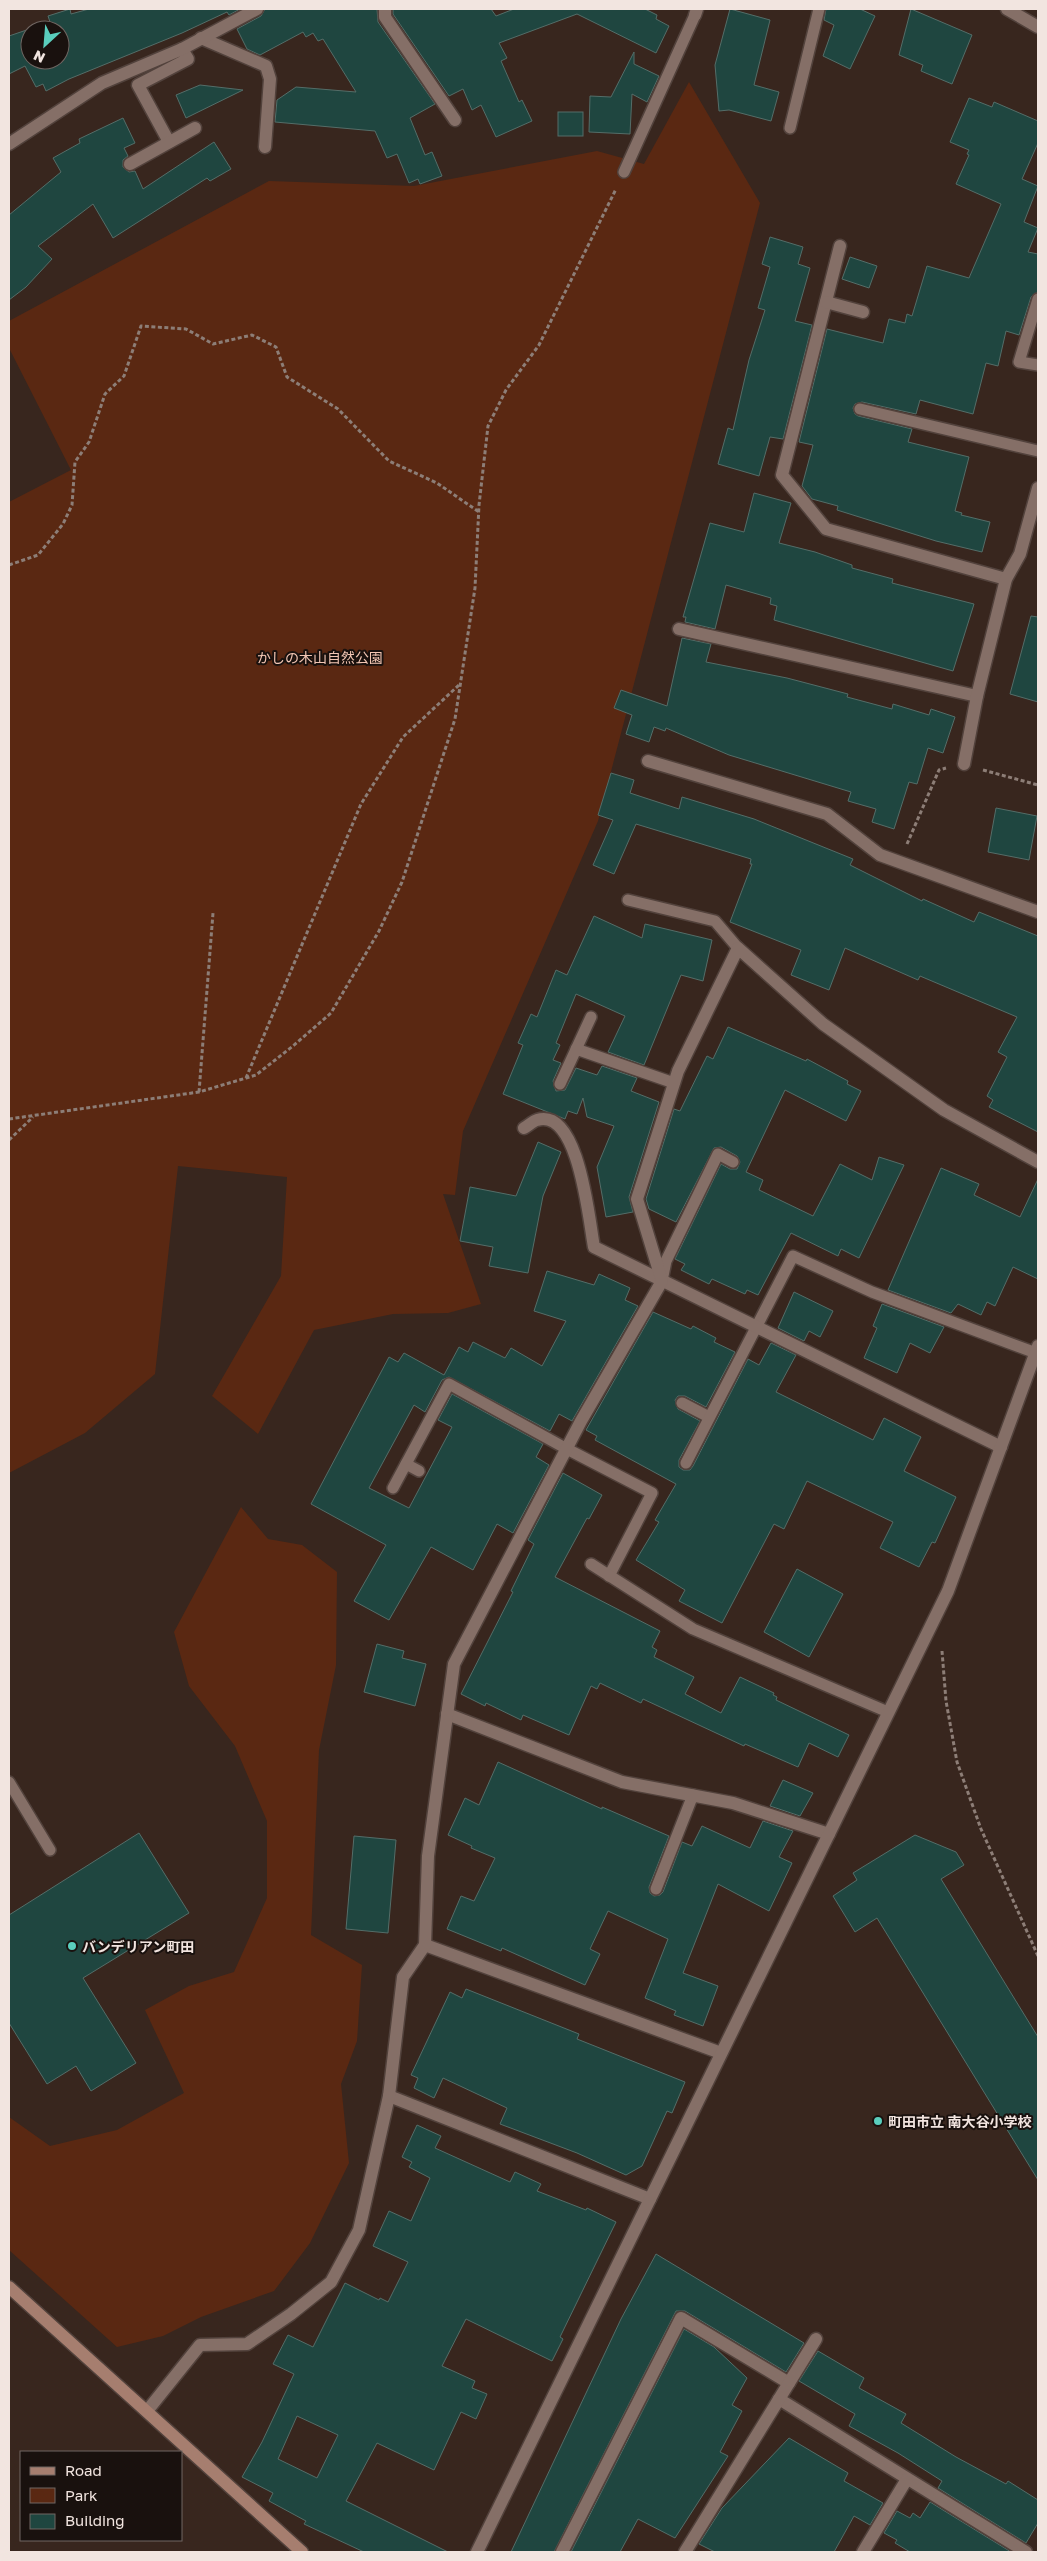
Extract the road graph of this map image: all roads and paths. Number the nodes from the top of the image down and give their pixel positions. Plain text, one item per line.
1 (257, 9) edge
2 (385, 9) edge
3 (819, 9) edge
4 (1007, 9) edge
5 (696, 12) edge
6 (1038, 27) edge
7 (201, 38) junction
8 (182, 49) junction
9 (455, 120) dead end
10 (195, 128) dead end
11 (790, 128) dead end
12 (169, 142) junction
13 (9, 144) edge
14 (265, 147) dead end
15 (130, 164) dead end
16 (624, 172) joint
17 (840, 246) dead end
18 (1038, 299) edge
19 (826, 302) junction
20 (863, 312) dead end
21 (1038, 365) edge
22 (860, 409) dead end
23 (1038, 451) edge
24 (1038, 488) edge
25 (479, 512) junction
26 (9, 565) edge
27 (1006, 580) junction
28 (679, 629) dead end
29 (460, 685) junction
30 (977, 696) junction
31 (648, 761) dead end
32 (964, 764) junction
33 (1038, 785) edge
34 (900, 861) junction
35 (628, 900) dead end
36 (1038, 912) edge
37 (213, 913) dead end
38 (738, 948) junction
39 (591, 1017) dead end
40 (576, 1049) junction
41 (246, 1078) junction
42 (674, 1083) junction
43 (560, 1084) dead end
44 (199, 1092) junction
45 (34, 1117) junction
46 (9, 1119) edge
47 (524, 1128) dead end
48 (9, 1140) edge
49 (734, 1162) dead end
50 (1038, 1162) edge
51 (662, 1280) junction
52 (756, 1326) junction
53 (1037, 1350) edge
54 (682, 1403) dead end
55 (709, 1417) junction
56 (1001, 1447) junction
57 (567, 1449) junction
58 (686, 1463) dead end
59 (406, 1464) junction
60 (419, 1471) dead end
61 (393, 1488) dead end
62 (592, 1564) dead end
63 (609, 1576) junction
64 (942, 1650) dead end
65 (888, 1712) junction
66 (447, 1714) junction
67 (9, 1782) edge
68 (694, 1795) junction
69 (829, 1834) junction
70 (50, 1850) dead end
71 (656, 1889) dead end
72 (425, 1945) junction
73 (1038, 1956) edge
74 (721, 2054) junction
75 (389, 2096) junction
76 (650, 2199) junction
77 (9, 2287) edge
78 (816, 2339) dead end
79 (789, 2383) junction
80 (778, 2399) junction
81 (147, 2411) junction
82 (907, 2478) junction
83 (302, 2552) edge
84 (477, 2552) edge
85 (562, 2552) edge
86 (685, 2552) edge
87 (862, 2552) edge
88 (1026, 2552) edge

1 - 7 street
2 - 9 street
3 - 11 lane
4 - 6 street
5 - 16 lane
7 - 8 street
7 - 14 street
8 - 12 street
8 - 13 street
10 - 12 street
12 - 15 street
16 - 25 path
17 - 19 street
18 - 21 lane
19 - 20 street
19 - 27 street
22 - 23 lane
24 - 27 street
25 - 26 path
25 - 29 path
27 - 30 street
28 - 30 street
29 - 41 path
29 - 41 path
30 - 32 street
31 - 34 street
32 - 33 path
32 - 34 path
34 - 36 street
35 - 38 lane
37 - 44 path
38 - 42 street
38 - 50 street
39 - 40 lane
40 - 42 lane
40 - 43 lane
41 - 44 path
42 - 51 street
44 - 45 path
45 - 46 path
45 - 48 path
47 - 51 street
49 - 51 lane
51 - 52 street
51 - 57 street
52 - 53 lane
52 - 55 lane
52 - 56 street
53 - 56 street
54 - 55 lane
55 - 58 lane
56 - 65 street
57 - 59 lane
57 - 63 lane
57 - 66 street
59 - 60 lane
59 - 61 lane
62 - 63 lane
63 - 65 lane
64 - 73 path
65 - 69 street
66 - 68 street
66 - 72 street
67 - 70 lane
68 - 69 street
68 - 71 lane
69 - 74 street
72 - 74 street
72 - 75 street
74 - 76 street
75 - 76 street
75 - 81 street
76 - 84 street
77 - 81 street
78 - 79 street
79 - 80 street
79 - 85 street
80 - 82 street
80 - 86 street
81 - 83 street
82 - 87 street
82 - 88 street

